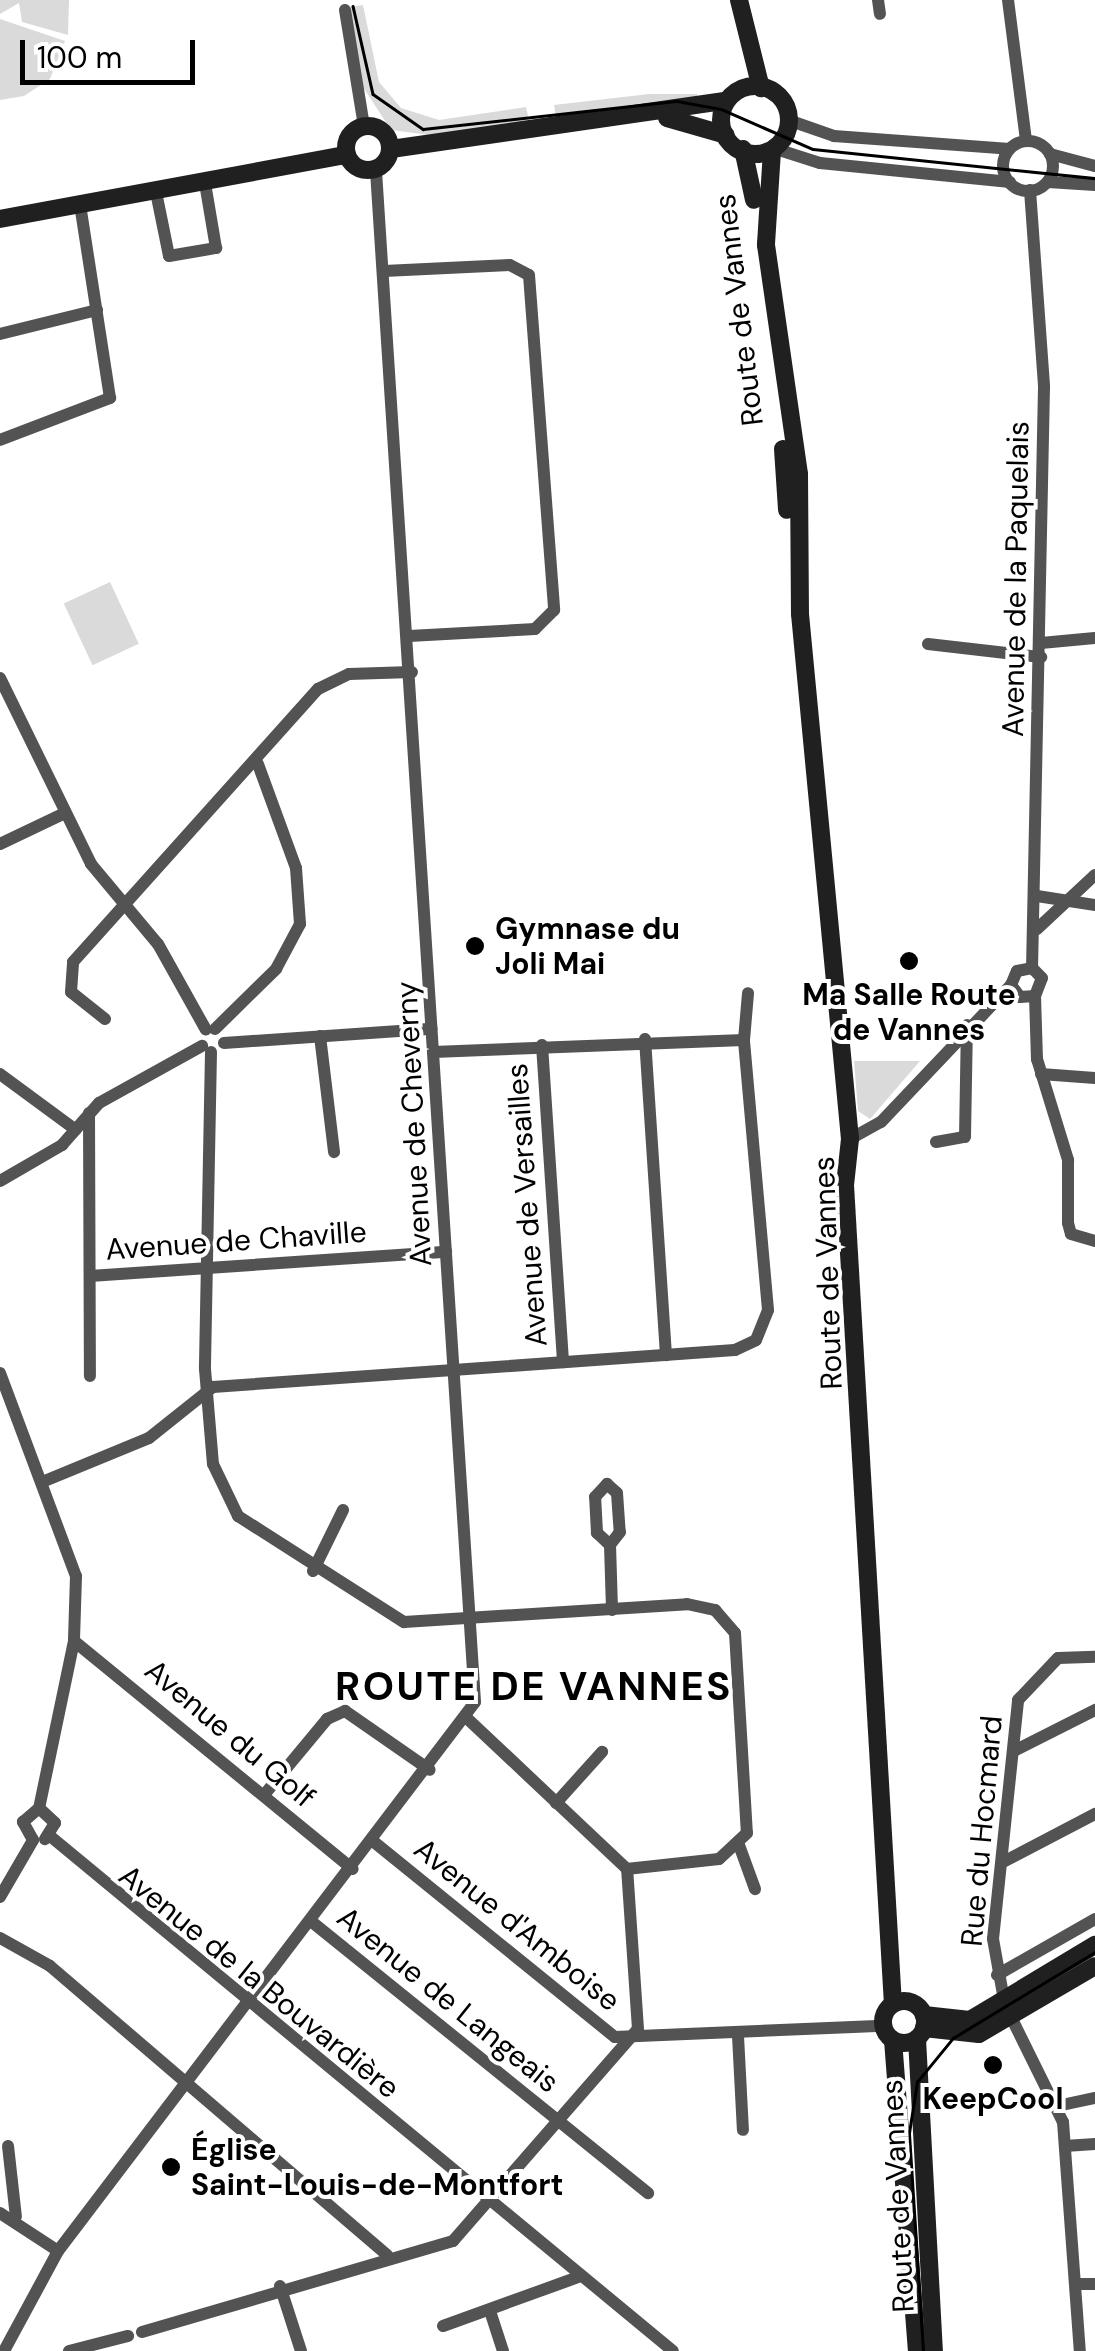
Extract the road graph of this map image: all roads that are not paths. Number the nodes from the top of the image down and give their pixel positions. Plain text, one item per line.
1 (730, 0) edge
2 (739, 0) edge
3 (1008, 0) edge
4 (344, 10) dead end
5 (752, 88) junction
6 (725, 101) junction
7 (657, 116) junction
8 (791, 121) junction
9 (364, 126) junction
10 (726, 135) junction
11 (1026, 141) junction
12 (391, 149) junction
13 (743, 149) junction
14 (774, 150) junction
15 (1010, 150) junction
16 (346, 154) junction
17 (1050, 154) junction
18 (1095, 166) edge
19 (376, 170) junction
20 (1010, 182) junction
21 (1048, 182) junction
22 (206, 183) junction
23 (1095, 185) edge
24 (1030, 190) junction
25 (156, 192) junction
26 (80, 205) junction
27 (0, 219) edge
28 (384, 271) junction
29 (97, 310) junction
30 (0, 334) edge
31 (0, 440) edge
32 (790, 474) junction
33 (409, 636) junction
34 (1095, 638) edge
35 (928, 644) dead end
36 (1041, 650) junction
37 (412, 672) junction
38 (0, 678) edge
39 (4, 696) edge
40 (258, 764) junction
41 (65, 813) junction
42 (0, 844) edge
43 (1095, 875) edge
44 (1036, 896) junction
45 (1070, 904) junction
46 (123, 905) junction
47 (1095, 905) edge
48 (1037, 929) junction
49 (1032, 968) junction
50 (1011, 984) junction
51 (748, 993) dead end
52 (1035, 996) junction
53 (104, 1019) dead end
54 (967, 1025) junction
55 (210, 1030) junction
56 (432, 1030) junction
57 (320, 1036) junction
58 (645, 1039) junction
59 (744, 1040) junction
60 (224, 1043) junction
61 (542, 1046) junction
62 (206, 1049) junction
63 (434, 1052) junction
64 (0, 1074) edge
65 (1041, 1074) junction
66 (1095, 1078) edge
67 (89, 1112) junction
68 (72, 1135) junction
69 (850, 1140) junction
70 (936, 1142) dead end
71 (89, 1148) junction
72 (334, 1152) dead end
73 (0, 1180) edge
74 (1095, 1240) edge
75 (446, 1252) junction
76 (204, 1268) junction
77 (90, 1276) junction
78 (666, 1355) junction
79 (563, 1362) junction
80 (454, 1370) junction
81 (0, 1372) edge
82 (90, 1376) dead end
83 (206, 1389) junction
84 (47, 1480) junction
85 (343, 1510) dead end
86 (610, 1545) dead end
87 (313, 1571) junction
88 (612, 1610) junction
89 (472, 1619) junction
90 (74, 1641) junction
91 (1095, 1657) edge
92 (1095, 1710) edge
93 (468, 1719) junction
94 (1016, 1750) junction
95 (602, 1752) dead end
96 (430, 1770) junction
97 (264, 1795) junction
98 (556, 1803) junction
99 (39, 1808) junction
100 (1095, 1814) edge
101 (50, 1836) junction
102 (33, 1840) junction
103 (374, 1842) junction
104 (740, 1845) junction
105 (1002, 1862) junction
106 (354, 1868) junction
107 (627, 1869) junction
108 (755, 1890) dead end
109 (0, 1897) edge
110 (1095, 1918) edge
111 (312, 1922) junction
112 (0, 1938) edge
113 (1095, 1945) edge
114 (1095, 1966) edge
115 (997, 1974) junction
116 (899, 2002) junction
117 (250, 2005) junction
118 (1007, 2009) junction
119 (921, 2027) junction
120 (888, 2033) junction
121 (738, 2036) junction
122 (631, 2042) junction
123 (186, 2085) junction
124 (1095, 2098) edge
125 (1057, 2106) junction
126 (553, 2117) junction
127 (744, 2130) dead end
128 (1095, 2144) edge
129 (8, 2146) dead end
130 (1065, 2146) junction
131 (648, 2194) dead end
132 (488, 2199) junction
133 (0, 2213) edge
134 (16, 2217) junction
135 (58, 2251) junction
136 (387, 2256) junction
137 (580, 2276) junction
138 (1076, 2284) junction
139 (1095, 2284) edge
140 (280, 2286) junction
141 (490, 2311) junction
142 (1095, 2322) edge
143 (1078, 2324) junction
144 (443, 2326) dead end
145 (4, 2351) edge
146 (69, 2351) edge
147 (301, 2351) edge
148 (503, 2351) edge
149 (674, 2351) edge
150 (918, 2351) edge
151 (934, 2351) edge
152 (1080, 2351) edge

1 - 5 main road
2 - 5 main road
3 - 11 street
4 - 9 street
5 - 6 main road
5 - 8 main road
6 - 7 main road
6 - 10 main road
7 - 10 main road
7 - 12 main road
8 - 14 main road
8 - 15 street
9 - 12 main road
9 - 16 main road
10 - 13 main road
11 - 15 street
11 - 17 street
12 - 19 main road
13 - 14 main road
13 - 32 main road, Route de Vannes
14 - 20 street
14 - 32 main road, Route de Vannes
15 - 20 street
16 - 19 main road
16 - 22 main road
17 - 18 street
17 - 21 street
19 - 28 street, Avenue de Cheverny
20 - 24 street
21 - 23 street
21 - 24 street
22 - 25 main road
22 - 25 street
24 - 36 street, Avenue de la Paquelais
25 - 26 main road
26 - 27 main road
26 - 29 street
28 - 33 street, Avenue de Cheverny
28 - 33 street
29 - 30 street
29 - 31 street
32 - 69 main road, Route de Vannes
33 - 37 street, Avenue de Cheverny
34 - 36 street
35 - 36 street
36 - 44 street, Avenue de la Paquelais
37 - 40 street
37 - 56 street, Avenue de Cheverny
38 - 39 street
39 - 41 street
40 - 46 street
40 - 55 street
41 - 42 street
41 - 46 street
43 - 45 street
44 - 45 street
44 - 48 street, Avenue de la Paquelais
45 - 47 street
45 - 48 street
46 - 53 street
46 - 55 street
48 - 49 street, Avenue de la Paquelais
49 - 50 street
49 - 52 street
50 - 52 street
50 - 54 street
51 - 59 street
52 - 65 street
54 - 69 street
54 - 70 street
55 - 60 street
55 - 62 street
56 - 57 street
56 - 63 street, Avenue de Cheverny
57 - 60 street
57 - 72 street
58 - 59 street
58 - 61 street
58 - 78 street
59 - 78 street
60 - 62 street
61 - 63 street
61 - 79 street, Avenue de Versailles
62 - 67 street
62 - 76 street
63 - 75 street, Avenue de Cheverny
64 - 68 street
65 - 66 street
65 - 74 street
67 - 68 street
67 - 71 street
68 - 71 street
68 - 73 street
69 - 116 main road, Route de Vannes
71 - 77 street
75 - 76 street, Avenue de Chaville
75 - 80 street, Avenue de Cheverny
76 - 77 street, Avenue de Chaville
76 - 83 street
77 - 82 street
78 - 79 street
79 - 80 street
80 - 83 street
80 - 89 street, Avenue de Cheverny
81 - 84 street
83 - 84 street
83 - 87 street
84 - 90 street
85 - 87 street
86 - 88 street
87 - 89 street
88 - 89 street
88 - 104 street
89 - 93 street, Avenue de Cheverny
90 - 97 street, Avenue du Golf
90 - 99 street
91 - 94 street, Rue du Hocmard
92 - 94 street
93 - 96 street, Avenue de Cheverny
93 - 98 street
94 - 105 street, Rue du Hocmard
95 - 98 street
96 - 97 street
96 - 103 street, Avenue de Cheverny
97 - 106 street, Avenue du Golf
98 - 107 street
99 - 101 street
99 - 102 street
100 - 105 street
101 - 102 street
101 - 117 street, Avenue de la Bouvardière
102 - 109 street
103 - 106 street, Avenue de Cheverny
103 - 122 street, Avenue d'Amboise
104 - 107 street
104 - 108 street
105 - 115 street, Rue du Hocmard
106 - 111 street, Avenue de Cheverny
107 - 122 street
110 - 115 street
111 - 117 street, Avenue de Cheverny
111 - 126 street, Avenue de Langeais
112 - 123 street
113 - 118 main road
114 - 118 main road
115 - 118 street, Rue du Hocmard
116 - 119 main road
116 - 120 main road
117 - 123 street, Avenue de Cheverny
117 - 132 street, Avenue de la Bouvardière
118 - 119 main road
118 - 125 street, Rue du Hocmard
119 - 120 main road
119 - 151 main road, Route de Vannes
120 - 121 street
120 - 150 main road, Route de Vannes
121 - 122 street
121 - 127 street
122 - 126 street
123 - 135 street, Avenue de Cheverny
123 - 136 street
124 - 125 street
125 - 130 street, Rue du Hocmard
126 - 131 street, Avenue de Langeais
126 - 132 street
128 - 130 street
129 - 134 street
130 - 138 street, Rue du Hocmard
132 - 136 street
132 - 137 street, Avenue de la Bouvardière
133 - 134 street
134 - 135 street
135 - 145 street, Avenue de Cheverny
136 - 140 street
137 - 141 street
137 - 149 street, Avenue de la Bouvardière
138 - 139 street
138 - 143 street, Rue du Hocmard
140 - 146 street
140 - 147 street
141 - 144 street
141 - 148 street
142 - 143 street
143 - 152 street, Rue du Hocmard

